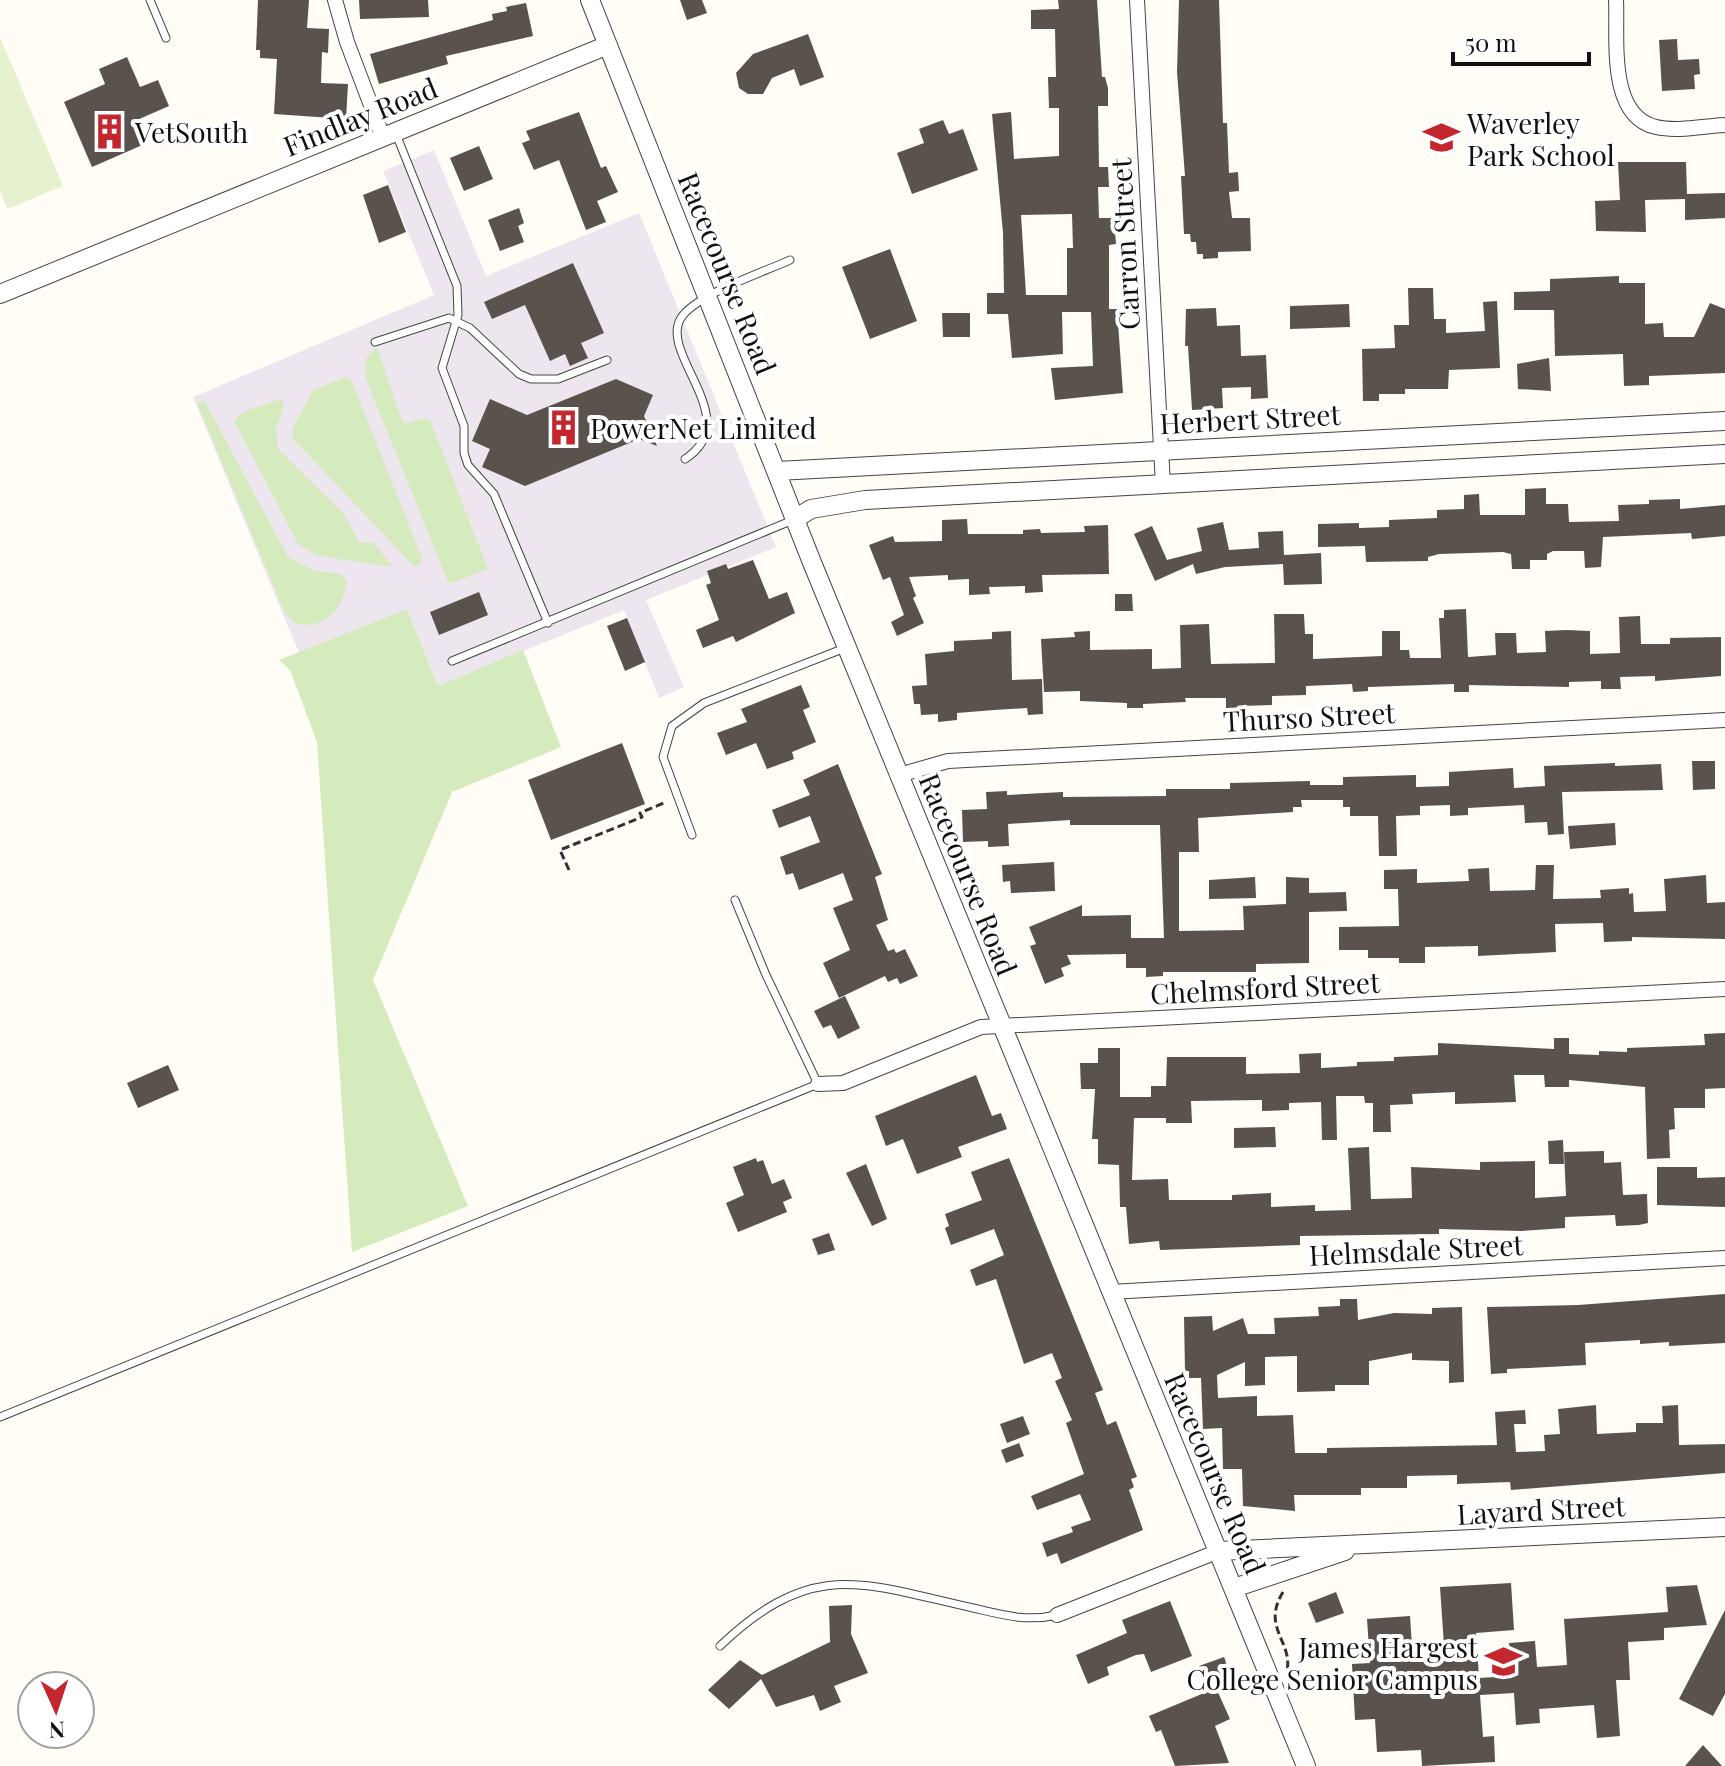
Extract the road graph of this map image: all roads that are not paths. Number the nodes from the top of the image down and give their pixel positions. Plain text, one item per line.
1 (150, 0) edge
2 (335, 0) edge
3 (590, 0) edge
4 (1137, 0) edge
5 (1616, 0) edge
6 (166, 38) dead end
7 (608, 45) junction
8 (1725, 125) edge
9 (389, 134) junction
10 (790, 260) dead end
11 (0, 294) edge
12 (708, 298) junction
13 (457, 319) junction
14 (375, 342) dead end
15 (607, 360) dead end
16 (1725, 421) edge
17 (1493, 433) junction
18 (1161, 451) junction
19 (1725, 454) edge
20 (685, 459) dead end
21 (1496, 467) junction
22 (777, 471) junction
23 (1163, 485) junction
24 (795, 519) junction
25 (548, 623) junction
26 (847, 648) junction
27 (452, 661) dead end
28 (1725, 720) edge
29 (899, 775) junction
30 (692, 835) dead end
31 (735, 900) dead end
32 (1725, 989) edge
33 (1001, 1026) junction
34 (818, 1084) junction
35 (1725, 1258) edge
36 (1110, 1292) junction
37 (0, 1417) edge
38 (1725, 1527) edge
39 (1359, 1546) junction
40 (1219, 1551) junction
41 (1234, 1588) junction
42 (1057, 1615) joint
43 (720, 1646) dead end
44 (1306, 1766) edge

1 - 6 lane
2 - 9 street
3 - 7 street, Racecourse Road
4 - 18 street, Carron Street
5 - 8 street
7 - 9 street, Findlay Road
7 - 12 street, Racecourse Road
9 - 11 street, Findlay Road
9 - 13 lane
10 - 12 lane
12 - 20 lane
12 - 22 street, Racecourse Road
13 - 14 lane
13 - 15 lane
13 - 25 lane
16 - 17 street, Herbert Street
17 - 18 street, Herbert Street
17 - 21 street
18 - 22 street, Herbert Street
18 - 23 street, Carron Street
19 - 21 street
21 - 23 street
22 - 24 street, Racecourse Road
23 - 24 street
24 - 25 lane
24 - 26 street, Racecourse Road
25 - 27 lane
26 - 29 street, Racecourse Road
26 - 30 lane
28 - 29 street, Thurso Street
29 - 33 street, Racecourse Road
31 - 34 lane
32 - 33 street, Chelmsford Street
33 - 34 street, Chelmsford Street
33 - 36 street, Racecourse Road
34 - 37 lane
35 - 36 street, Helmsdale Street
36 - 40 street, Racecourse Road
38 - 39 street, Layard Street
39 - 40 street, Layard Street
39 - 41 street, Layard Street
40 - 41 street, Racecourse Road
40 - 42 street, Layard Street
41 - 44 street, Racecourse Road
42 - 43 lane

